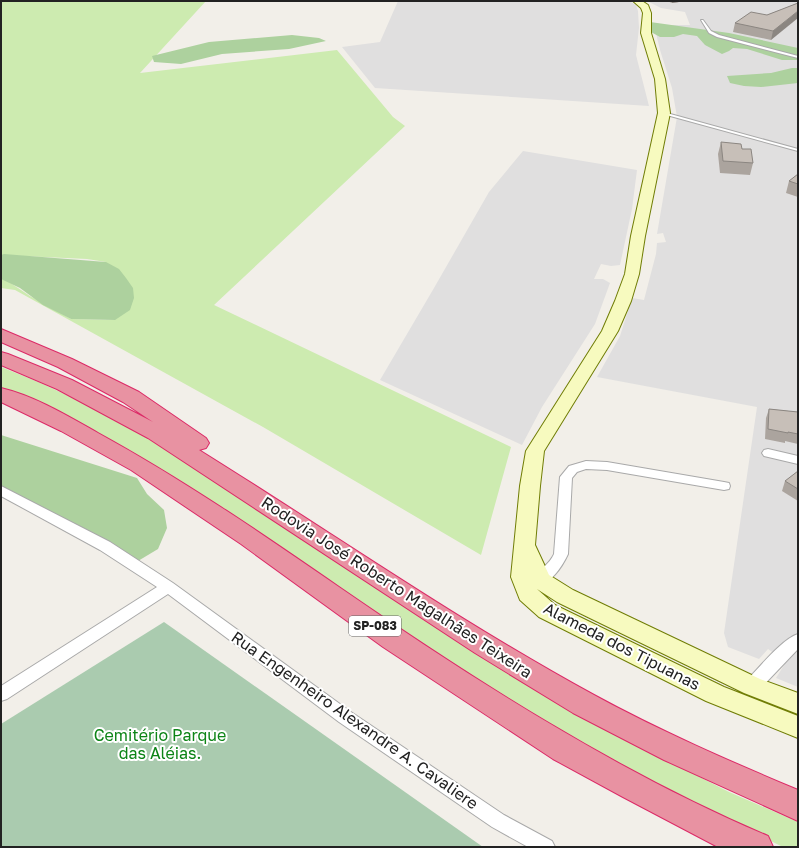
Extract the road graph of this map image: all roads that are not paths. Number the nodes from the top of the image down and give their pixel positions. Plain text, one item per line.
1 (637, 1) edge
2 (702, 21) dead end
3 (798, 57) edge
4 (664, 113) junction
5 (798, 150) edge
6 (1, 335) edge
7 (1, 358) edge
8 (1, 394) edge
9 (1, 407) edge
10 (768, 453) dead end
11 (798, 460) edge
12 (167, 485) junction
13 (724, 486) dead end
14 (1, 490) edge
15 (525, 546) junction
16 (540, 580) junction
17 (168, 587) junction
18 (436, 614) junction
19 (658, 640) junction
20 (798, 640) edge
21 (649, 661) junction
22 (1, 694) edge
23 (746, 695) junction
24 (798, 704) edge
25 (798, 727) edge
26 (798, 806) edge
27 (546, 847) edge
28 (756, 847) edge

1 - 4 street, Alameda dos Tipuanas
2 - 3 lane
4 - 5 lane
4 - 15 street, Alameda dos Tipuanas
6 - 18 highway
7 - 18 highway, Rodovia José Roberto Magalhães Teixeira
8 - 12 highway, SP-083
9 - 12 highway
10 - 11 street
12 - 28 highway, SP-083
13 - 16 street
14 - 17 street, Rua Engenheiro Alexandre A. Cavaliere
15 - 16 street
15 - 21 street, Alameda dos Tipuanas
16 - 19 street, Alameda dos Tipuanas
17 - 22 street
17 - 27 street, Rua Engenheiro Alexandre A. Cavaliere
18 - 26 highway, Rodovia José Roberto Magalhães Teixeira
19 - 21 street
19 - 23 street, Alameda dos Tipuanas
20 - 23 street
21 - 23 street, Alameda dos Tipuanas
23 - 24 street, Alameda dos Tipuanas
23 - 25 street, Alameda dos Tipuanas

